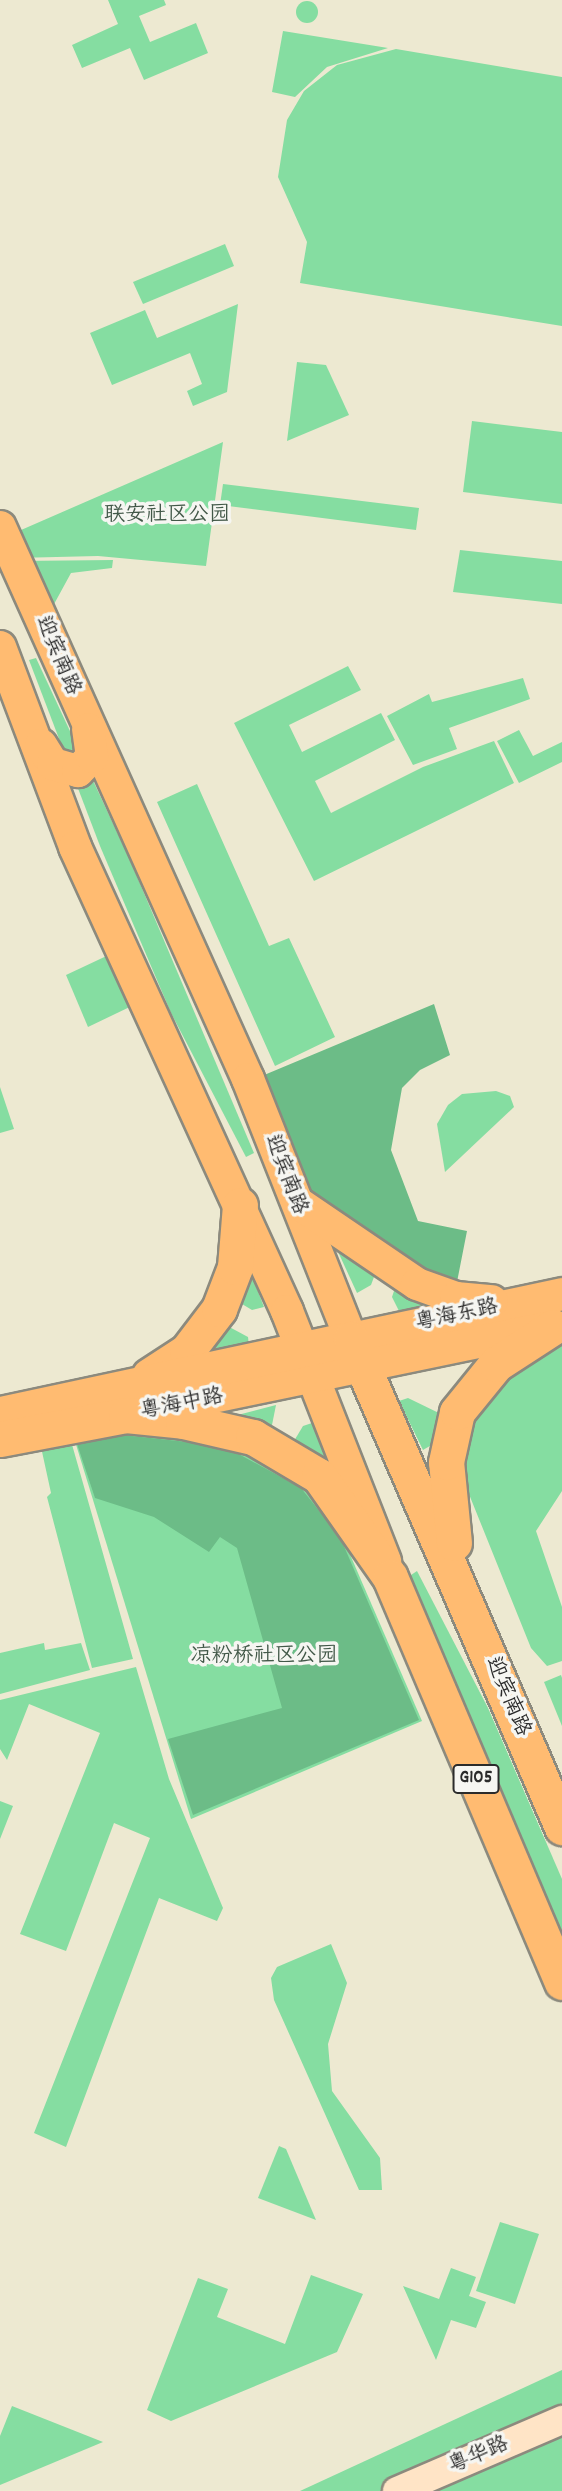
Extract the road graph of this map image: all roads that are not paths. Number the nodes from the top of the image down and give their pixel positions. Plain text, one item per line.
1 (0, 527) edge
2 (0, 647) edge
3 (85, 722) junction
4 (38, 741) junction
5 (272, 1142) junction
6 (222, 1162) junction
7 (295, 1200) junction
8 (240, 1205) junction
9 (518, 1303) junction
10 (559, 1315) edge
11 (358, 1353) junction
12 (309, 1364) junction
13 (124, 1403) junction
14 (0, 1414) edge
15 (0, 1439) edge
16 (390, 1577) junction
17 (465, 1598) junction
18 (562, 1827) edge
19 (562, 1982) edge
20 (562, 2420) edge
21 (397, 2491) edge

1 - 3 main road, 迎宾南路
2 - 4 main road
3 - 4 main road
3 - 5 main road, 迎宾南路
4 - 6 main road
5 - 6 main road
5 - 7 main road, 迎宾南路
6 - 8 main road
7 - 9 main road
7 - 11 main road, 迎宾南路
8 - 12 main road
8 - 13 highway
9 - 10 main road, 粤海东路
9 - 11 main road, 粤海东路
10 - 11 main road, 粤海东路
10 - 17 highway
11 - 12 highway, 粤海中路
11 - 17 highway, 迎宾南路
12 - 13 highway, 粤海中路
12 - 16 main road
13 - 14 highway, 粤海中路
13 - 15 highway, 粤海中路
13 - 16 highway
16 - 19 highway, G105
17 - 18 highway, 迎宾南路
20 - 21 main road, 粤华路

